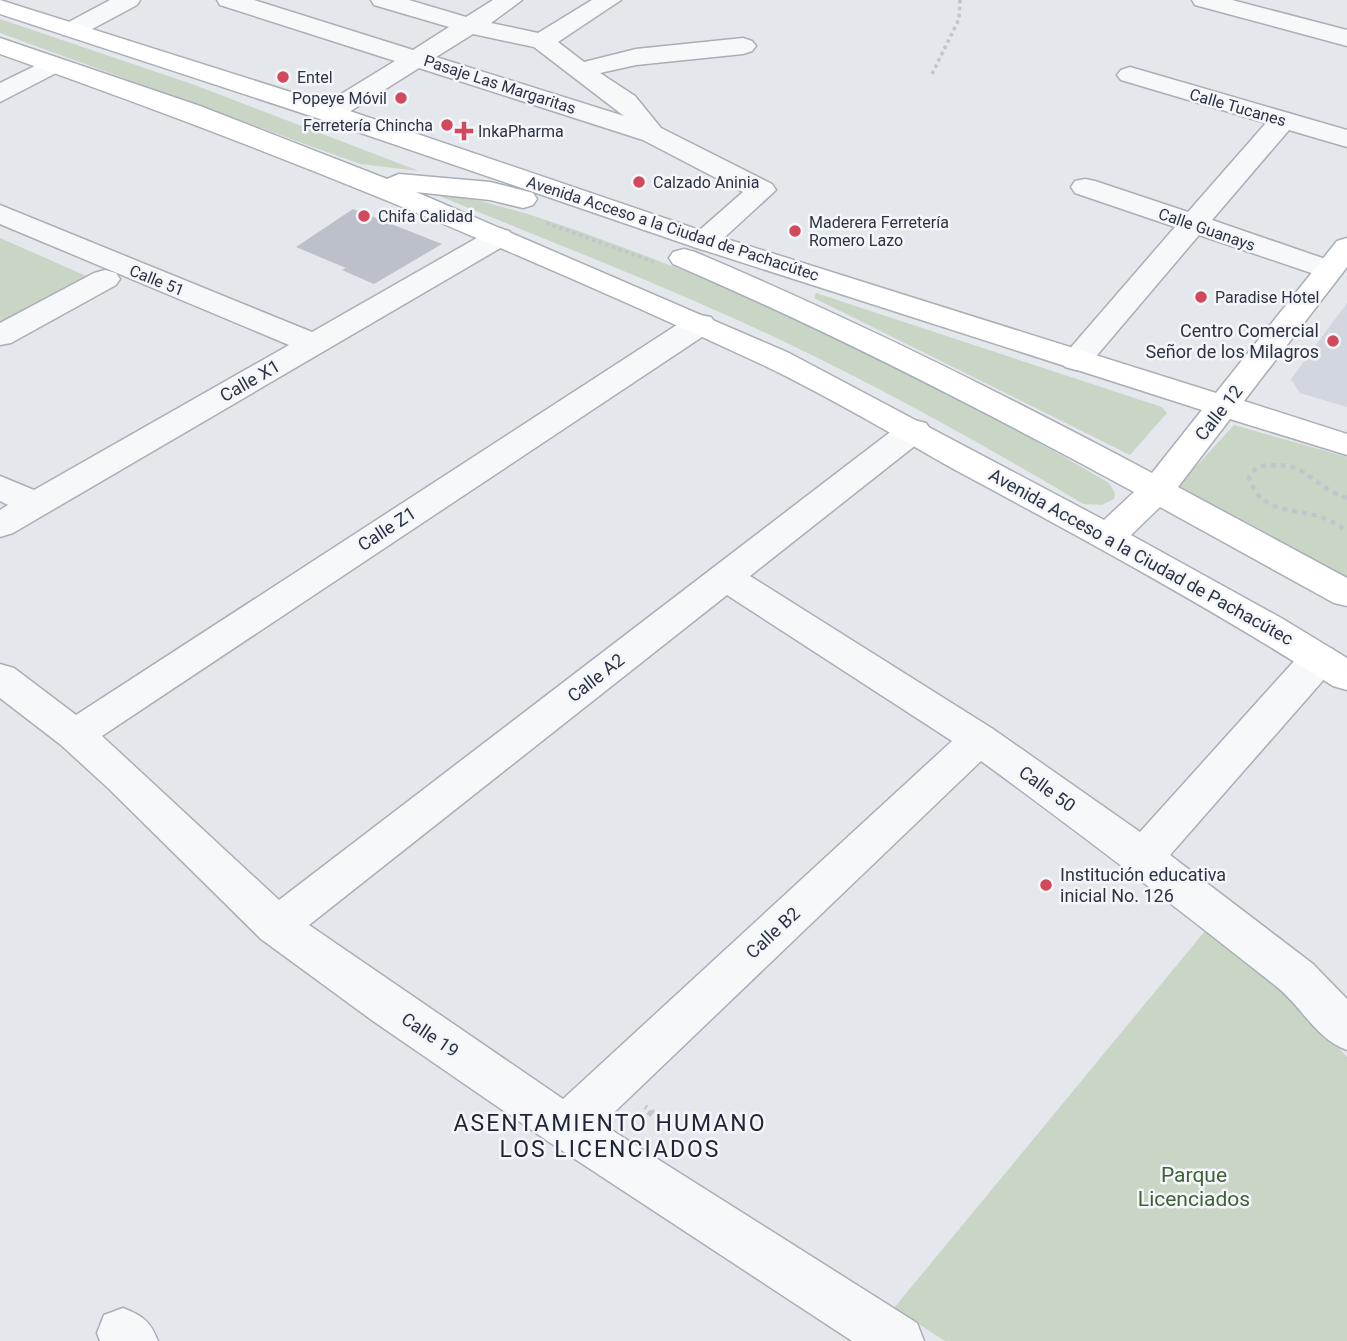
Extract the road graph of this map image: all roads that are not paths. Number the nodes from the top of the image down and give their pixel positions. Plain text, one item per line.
1 (128, 0) edge
2 (229, 0) edge
3 (383, 0) edge
4 (510, 0) edge
5 (609, 0) edge
6 (1204, 0) edge
7 (0, 6) edge
8 (470, 26) junction
9 (72, 30) junction
10 (1347, 38) edge
11 (542, 41) junction
12 (0, 46) edge
13 (743, 46) dead end
14 (416, 57) junction
15 (53, 65) junction
16 (579, 71) junction
17 (1130, 75) dead end
18 (0, 94) edge
19 (329, 113) junction
20 (1283, 120) junction
21 (653, 134) junction
22 (1347, 139) edge
23 (362, 178) junction
24 (1085, 187) dead end
25 (0, 214) edge
26 (1193, 224) junction
27 (499, 237) junction
28 (704, 241) junction
29 (1338, 258) edge
30 (105, 279) dead end
31 (700, 324) junction
32 (0, 337) edge
33 (315, 344) junction
34 (1076, 360) junction
35 (1224, 407) junction
36 (914, 430) junction
37 (1347, 445) edge
38 (0, 487) edge
39 (1157, 490) junction
40 (34, 505) junction
41 (0, 525) edge
42 (1107, 537) junction
43 (725, 577) junction
44 (1347, 594) edge
45 (1333, 667) edge
46 (0, 678) edge
47 (75, 735) junction
48 (979, 739) junction
49 (1143, 857) junction
50 (277, 926) junction
51 (1347, 1030) edge
52 (566, 1127) junction
53 (867, 1333) edge

1 - 9 street
2 - 14 street, Pasaje Las Margaritas
3 - 8 street
4 - 8 street
5 - 11 street
6 - 10 street
7 - 9 main road, Avenida Acceso a la Ciudad de Pachacútec
8 - 11 street
8 - 14 street
9 - 19 main road, Avenida Acceso a la Ciudad de Pachacútec
11 - 16 street
12 - 15 main road, Avenida Acceso a la Ciudad de Pachacútec
13 - 16 street
14 - 19 street
14 - 21 street, Pasaje Las Margaritas
15 - 18 street
15 - 23 main road, Avenida Acceso a la Ciudad de Pachacútec
16 - 21 street
17 - 20 street, Calle Tucanes
19 - 28 main road, Avenida Acceso a la Ciudad de Pachacútec
20 - 22 street, Calle Tucanes
20 - 26 street
21 - 28 street, Pasaje Las Margaritas
23 - 27 main road, Avenida Acceso a la Ciudad de Pachacútec
23 - 39 main road, Avenida Acceso a la Ciudad de Pachacútec
24 - 26 street, Calle Guanays
25 - 33 street, Calle 51
26 - 29 street, Calle Guanays
26 - 34 street
27 - 31 main road, Avenida Acceso a la Ciudad de Pachacútec
27 - 33 street, Calle X1
28 - 34 main road, Avenida Acceso a la Ciudad de Pachacútec
29 - 35 main road, Calle 12
30 - 32 street
31 - 36 main road, Avenida Acceso a la Ciudad de Pachacútec
31 - 47 street, Calle Z1
33 - 40 street, Calle X1
34 - 35 main road, Avenida Acceso a la Ciudad de Pachacútec
35 - 37 main road, Avenida Acceso a la Ciudad de Pachacútec
35 - 39 main road, Calle 12
36 - 42 main road, Avenida Acceso a la Ciudad de Pachacútec
36 - 43 street, Calle A2
38 - 40 street
39 - 42 main road, Calle 12
39 - 44 main road, Avenida Acceso a la Ciudad de Pachacútec
40 - 41 street, Calle X1
42 - 45 main road, Avenida Acceso a la Ciudad de Pachacútec
43 - 48 street, Calle 50
43 - 50 street, Calle A2
45 - 49 street
46 - 47 street, Calle 19
47 - 50 street, Calle 19
48 - 49 street, Calle 50
48 - 52 street, Calle B2
49 - 51 street, Calle 50
50 - 52 street, Calle 19
52 - 53 street, Calle 19

